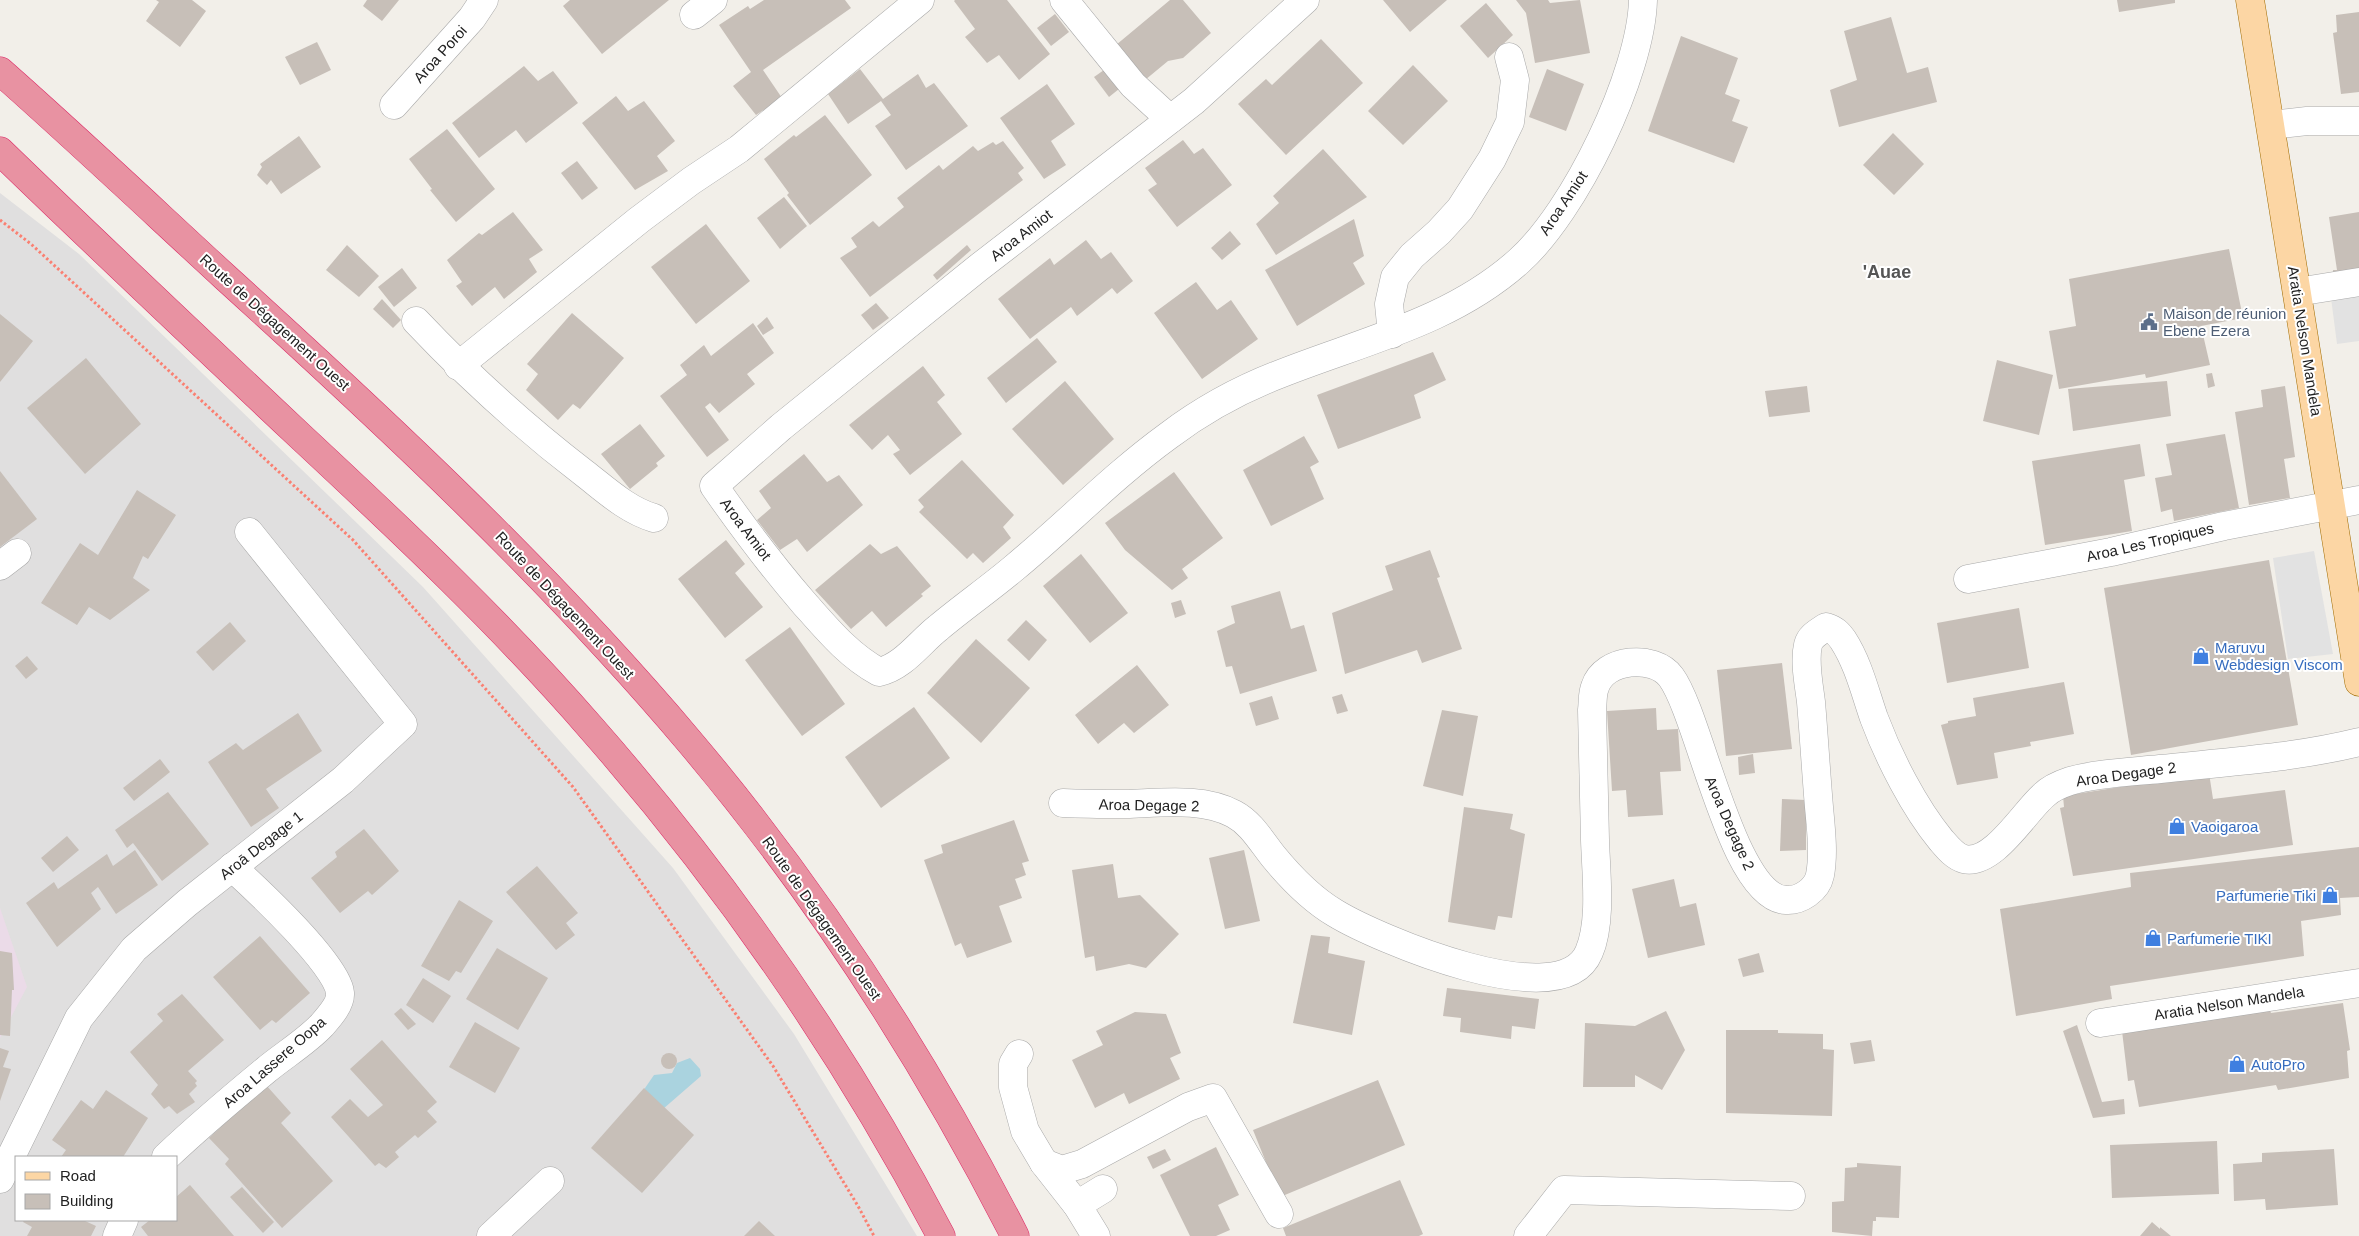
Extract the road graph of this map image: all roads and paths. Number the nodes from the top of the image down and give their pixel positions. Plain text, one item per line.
1 (484, 0) edge
2 (920, 0) edge
3 (1064, 0) edge
4 (1305, 0) edge
5 (1643, 0) edge
6 (2250, 0) edge
7 (1509, 57) dead end
8 (0, 71) edge
9 (394, 105) dead end
10 (1170, 119) junction
11 (2359, 120) edge
12 (2270, 125) junction
13 (0, 151) edge
14 (0, 178) edge
15 (0, 220) edge
16 (95, 240) junction
17 (2359, 282) edge
18 (2298, 292) junction
19 (416, 321) dead end
20 (1392, 334) junction
21 (458, 366) junction
22 (2359, 500) edge
23 (2332, 505) junction
24 (654, 518) dead end
25 (249, 532) dead end
26 (1968, 579) dead end
27 (2355, 633) edge
28 (2359, 682) edge
29 (2359, 742) edge
30 (1063, 803) dead end
31 (232, 867) junction
32 (2359, 983) edge
33 (2100, 1023) dead end
34 (1019, 1054) dead end
35 (167, 1156) edge
36 (1044, 1163) junction
37 (0, 1179) edge
38 (550, 1181) dead end
39 (1103, 1189) dead end
40 (1791, 1196) dead end
41 (1077, 1205) junction
42 (1279, 1214) dead end
43 (124, 1221) edge
44 (117, 1236) edge
45 (491, 1236) edge
46 (874, 1236) edge
47 (941, 1236) edge
48 (1015, 1236) edge
49 (1096, 1236) edge
50 (1528, 1236) edge

1 - 9 street, Aroa Poroi
2 - 21 street
3 - 10 street
4 - 10 street, Aroa Amiot
5 - 20 street, Aroa Amiot
6 - 12 main road, Aratia Nelson Mandela
7 - 20 street
8 - 48 highway, Route de Dégagement Ouest
10 - 20 street, Aroa Amiot
11 - 12 street
12 - 18 main road, Aratia Nelson Mandela
13 - 16 highway
14 - 16 highway
15 - 46 path
16 - 47 highway
17 - 18 street
18 - 23 main road, Aratia Nelson Mandela
19 - 21 street
21 - 24 street
22 - 23 street, Aroa Les Tropiques
23 - 26 street, Aroa Les Tropiques
23 - 27 main road, Aratia Nelson Mandela
25 - 31 street, Aroā Degage 1
27 - 28 main road, Aratia Nelson Mandela
29 - 30 street, Aroa Degage 2
31 - 35 street, Aroa Lassere Oopa
31 - 37 street, Aroā Degage 1
32 - 33 street, Aratia Nelson Mandela
34 - 36 street
36 - 41 street
36 - 42 street
38 - 45 street
39 - 41 street
40 - 50 street
41 - 49 street
43 - 44 street

